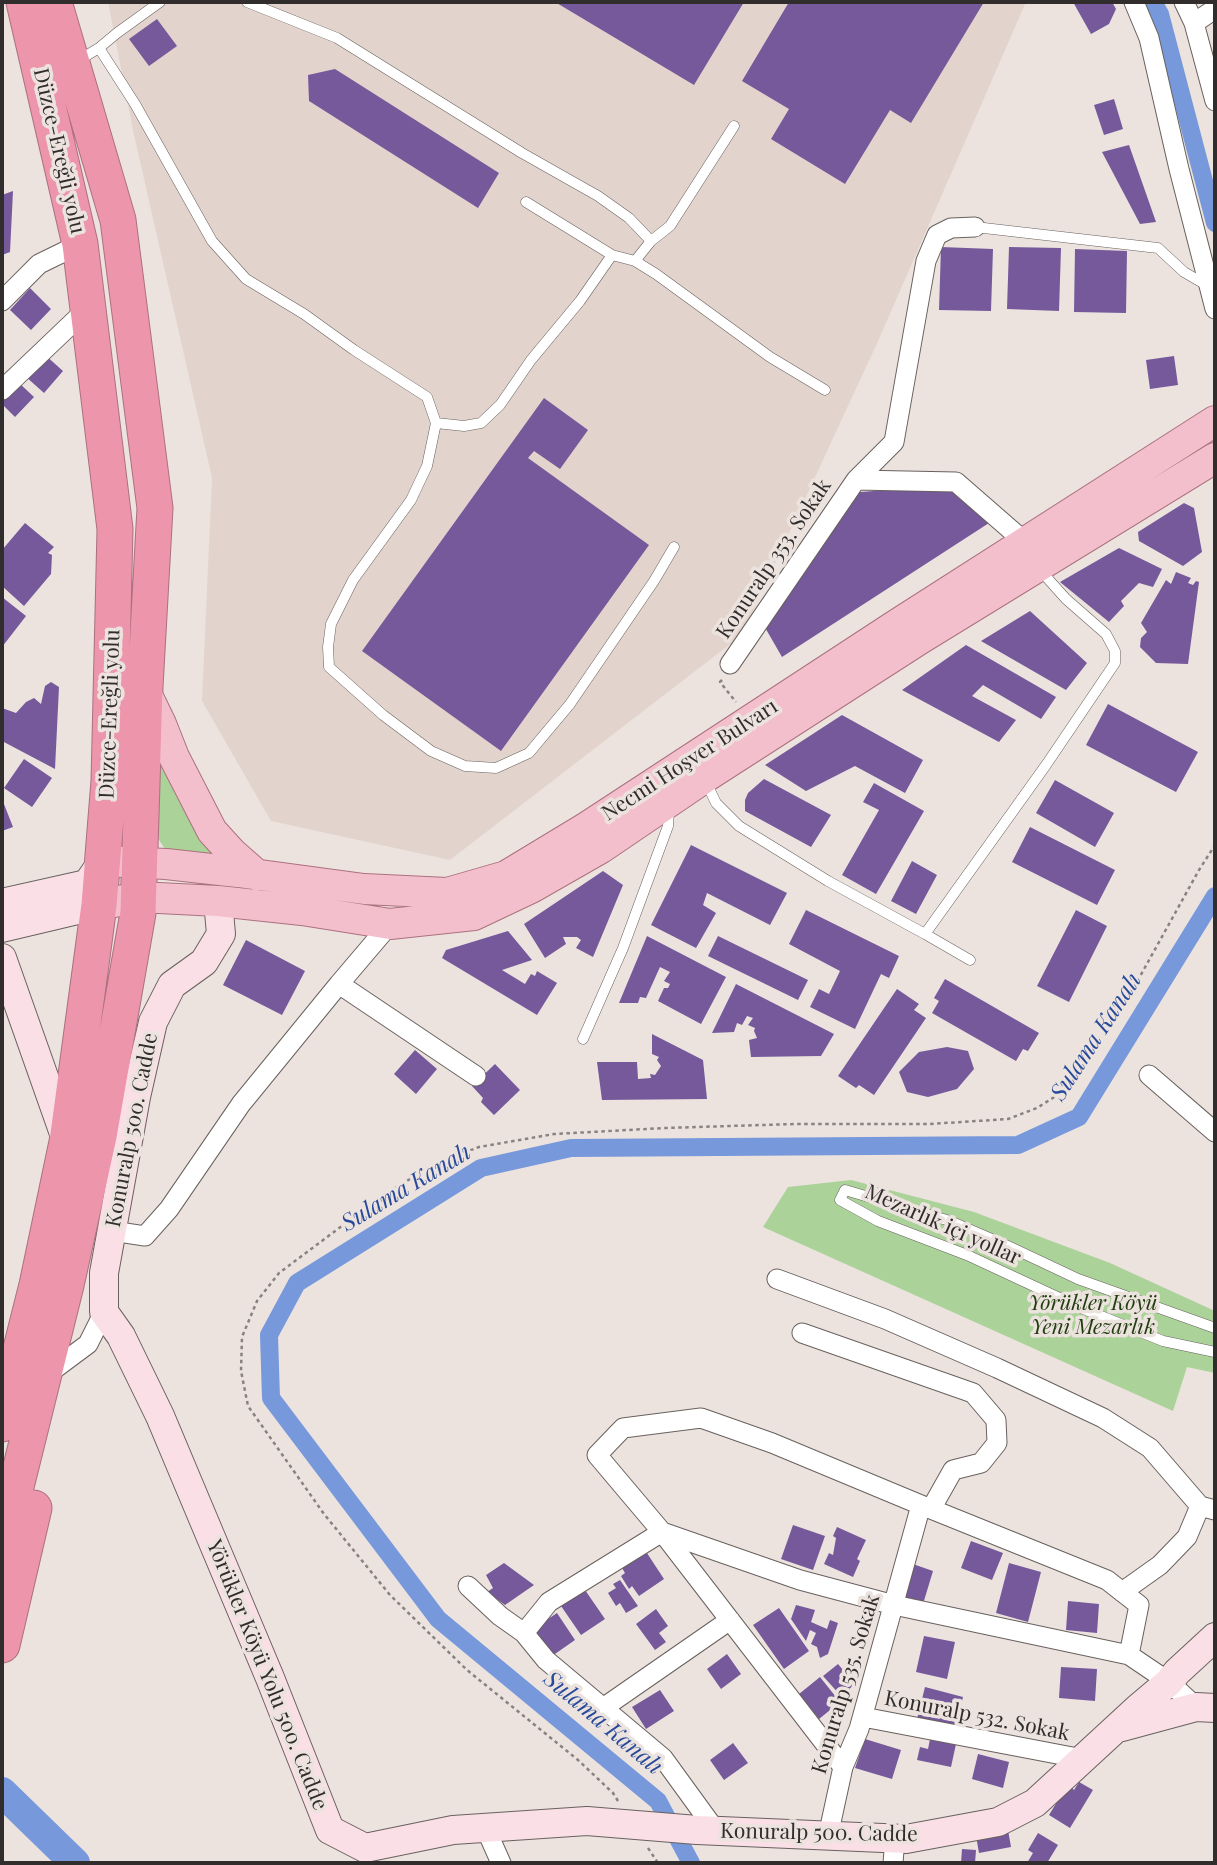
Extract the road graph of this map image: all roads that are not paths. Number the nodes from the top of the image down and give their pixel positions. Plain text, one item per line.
1 (24, 2) edge
2 (54, 2) edge
3 (160, 2) edge
4 (247, 2) edge
5 (1134, 2) edge
6 (1184, 2) edge
7 (1215, 9) edge
8 (1194, 23) junction
9 (86, 56) junction
10 (1215, 102) edge
11 (734, 127) dead end
12 (526, 202) dead end
13 (975, 227) joint
14 (651, 241) junction
15 (80, 244) junction
16 (612, 255) junction
17 (635, 261) junction
18 (1211, 289) junction
19 (2, 301) edge
20 (88, 308) junction
21 (1215, 309) edge
22 (2, 390) edge
23 (825, 390) dead end
24 (1215, 421) edge
25 (436, 423) junction
26 (1215, 458) edge
27 (856, 480) junction
28 (674, 547) dead end
29 (1032, 555) junction
30 (730, 664) road end
31 (145, 691) junction
32 (704, 778) junction
33 (669, 802) junction
34 (103, 861) junction
35 (141, 862) junction
36 (257, 875) junction
37 (139, 897) junction
38 (218, 901) junction
39 (2, 903) edge
40 (99, 905) junction
41 (390, 923) junction
42 (2, 928) edge
43 (925, 934) junction
44 (2, 958) edge
45 (970, 960) dead end
46 (339, 984) junction
47 (583, 1039) dead end
48 (1149, 1075) dead end
49 (476, 1076) dead end
50 (1215, 1132) edge
51 (67, 1142) junction
52 (112, 1231) junction
53 (777, 1279) dead end
54 (104, 1312) junction
55 (1215, 1328) edge
56 (802, 1333) dead end
57 (1215, 1352) edge
58 (54, 1369) junction
59 (2, 1424) edge
60 (926, 1507) junction
61 (1208, 1508) edge
62 (662, 1532) junction
63 (2, 1543) edge
64 (468, 1586) dead end
65 (1122, 1592) junction
66 (894, 1605) junction
67 (730, 1620) junction
68 (5, 1631) edge
69 (524, 1633) junction
70 (1215, 1637) edge
71 (1129, 1655) junction
72 (1173, 1677) junction
73 (603, 1708) junction
74 (1206, 1708) edge
75 (863, 1717) junction
76 (1116, 1729) junction
77 (1083, 1759) junction
78 (842, 1767) junction
79 (643, 1827) joint
80 (485, 1828) junction
81 (707, 1831) junction
82 (828, 1836) junction
83 (894, 1851) edge
84 (501, 1863) edge

1 - 15 highway, Düzce-Ereğli yolu
2 - 9 highway, Düzce-Ereğli yolu
3 - 9 lane
4 - 14 lane
5 - 18 street
6 - 8 street
7 - 8 street
8 - 10 street
9 - 25 lane
9 - 31 highway, Düzce-Ereğli yolu
11 - 14 lane
12 - 16 lane
13 - 18 lane
13 - 27 street, Konuralp 353. Sokak
14 - 17 lane
15 - 19 street
15 - 20 highway, Düzce-Ereğli yolu
16 - 17 lane
16 - 25 lane
17 - 23 lane
18 - 21 street
20 - 22 street
20 - 34 highway, Düzce-Ereğli yolu
24 - 29 main road, Necmi Hoşver Bulvarı
25 - 28 lane
26 - 29 main road, Necmi Hoşver Bulvarı
27 - 29 street
27 - 30 street, Konuralp 353. Sokak
29 - 32 main road, Necmi Hoşver Bulvarı
29 - 36 main road, Necmi Hoşver Bulvarı
29 - 43 lane
31 - 35 highway, Düzce-Ereğli yolu
31 - 36 main road
32 - 33 main road, Necmi Hoşver Bulvarı
32 - 43 lane
33 - 41 main road, Necmi Hoşver Bulvarı
33 - 47 lane
34 - 35 main road, Necmi Hoşver Bulvarı
34 - 39 street
34 - 40 highway, Düzce-Ereğli yolu
35 - 36 main road, Necmi Hoşver Bulvarı
35 - 37 highway, Düzce-Ereğli yolu
37 - 38 main road, Necmi Hoşver Bulvarı
37 - 40 main road, Necmi Hoşver Bulvarı
37 - 58 highway, Düzce-Ereğli yolu
38 - 41 main road, Necmi Hoşver Bulvarı
38 - 52 street, Konuralp 500. Cadde
40 - 42 street
40 - 51 highway, Düzce-Ereğli yolu
41 - 46 street
43 - 45 lane
44 - 51 street
46 - 49 street
46 - 52 street
48 - 50 street
51 - 59 highway, Düzce-Ereğli yolu
52 - 54 street, Konuralp 500. Cadde
53 - 61 street
54 - 58 street
54 - 80 street, Yörükler Köyü Yolu 500. Cadde
55 - 57 lane, Mezarlık içi yollar
56 - 60 street, Konuralp 535. Sokak
58 - 63 highway
58 - 68 highway
60 - 62 street
60 - 65 street
60 - 66 street, Konuralp 535. Sokak
61 - 65 street
62 - 66 street
62 - 67 street
62 - 69 street
64 - 69 street
65 - 71 street
66 - 71 street
66 - 75 street, Konuralp 535. Sokak
67 - 73 street
67 - 78 street
69 - 73 street
70 - 72 street, Konuralp 500. Cadde
71 - 72 street
72 - 74 street
72 - 76 street, Konuralp 500. Cadde
73 - 81 street
74 - 76 street, Konuralp 500. Cadde
75 - 77 street, Konuralp 532. Sokak
75 - 78 street, Konuralp 535. Sokak
76 - 77 street, Konuralp 500. Cadde
77 - 83 street, Konuralp 500. Cadde
78 - 82 street, Konuralp 535. Sokak
79 - 80 street, Yörükler Köyü Yolu 500. Cadde
79 - 81 street, Konuralp 500. Cadde
80 - 84 street
81 - 82 street, Konuralp 500. Cadde
82 - 83 street, Konuralp 500. Cadde

